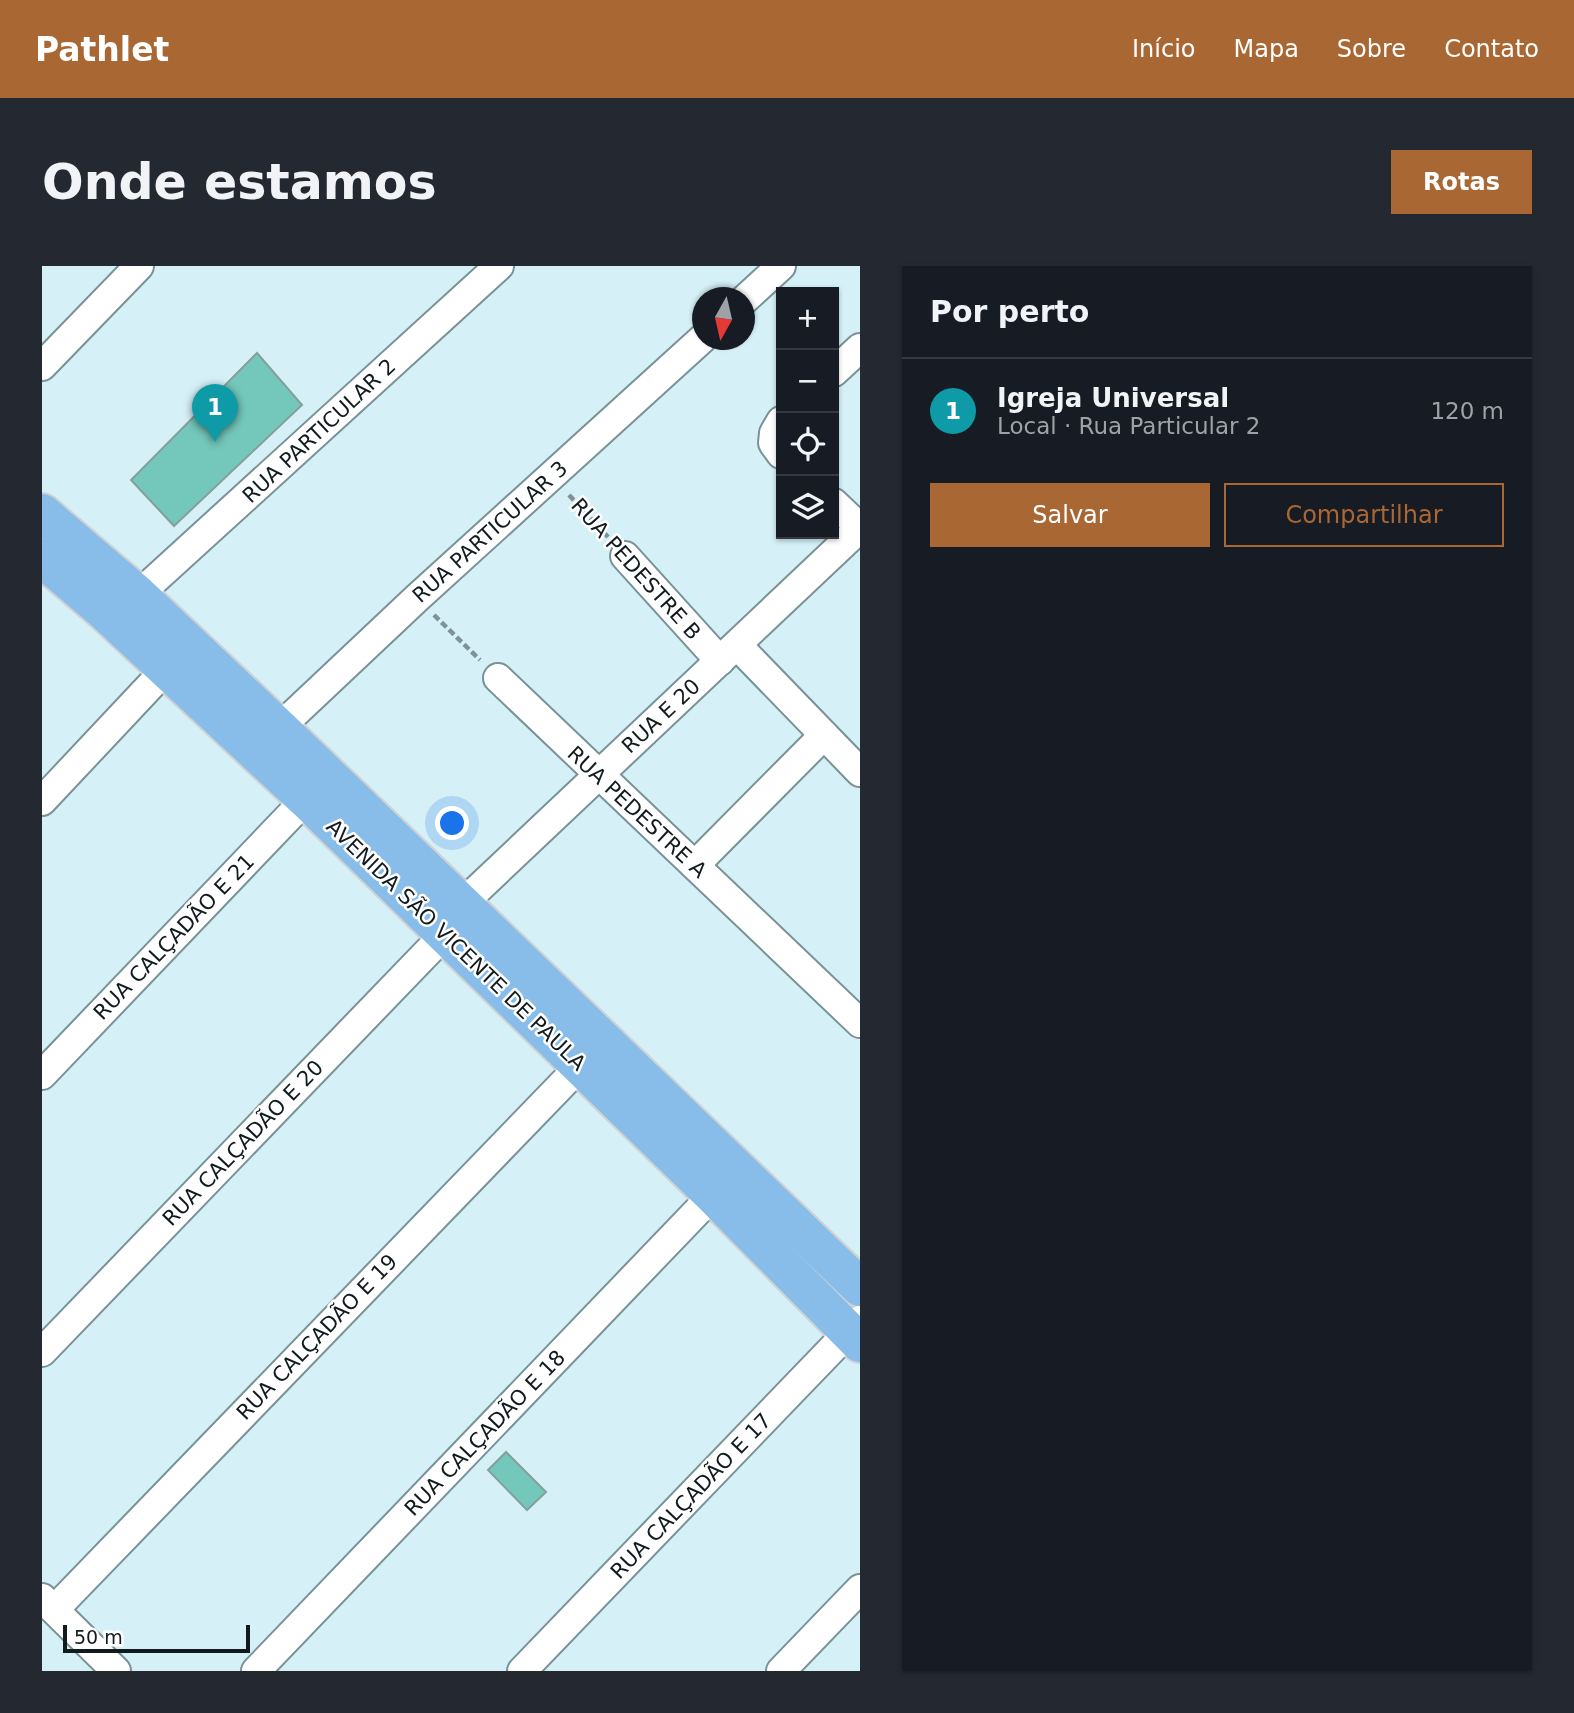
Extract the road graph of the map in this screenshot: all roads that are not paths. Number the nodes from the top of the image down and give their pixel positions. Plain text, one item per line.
1 (139, 266) edge
2 (499, 266) edge
3 (781, 266) edge
4 (755, 290) edge
5 (692, 348) edge
6 (860, 348) edge
7 (42, 366) edge
8 (839, 367) edge
9 (776, 430) edge
10 (776, 447) edge
11 (839, 508) edge
12 (42, 513) edge
13 (860, 528) edge
14 (625, 555) road end
15 (42, 558) edge
16 (138, 595) junction
17 (729, 653) junction
18 (167, 668) junction
19 (498, 678) road end
20 (279, 728) junction
21 (824, 735) junction
22 (854, 756) edge
23 (597, 775) junction
24 (306, 799) junction
25 (42, 801) edge
26 (695, 865) junction
27 (453, 919) junction
28 (860, 1023) edge
29 (580, 1066) junction
30 (42, 1075) edge
31 (713, 1195) junction
32 (860, 1287) edge
33 (856, 1332) edge
34 (42, 1352) edge
35 (860, 1589) edge
36 (48, 1603) edge
37 (99, 1666) edge
38 (256, 1671) edge
39 (522, 1671) edge
40 (781, 1671) edge

1 - 7 street
2 - 16 street, RUA PARTICULAR 2
3 - 4 street
5 - 20 street, RUA PARTICULAR 3
6 - 8 street
9 - 10 street
11 - 13 street
12 - 16 main road, AVENIDA SÃO VICENTE DE PAULA
13 - 17 street, RUA E 20
14 - 17 street, RUA PEDESTRE B
15 - 18 main road, AVENIDA SÃO VICENTE DE PAULA
16 - 20 main road, AVENIDA SÃO VICENTE DE PAULA
17 - 21 street, RUA PEDESTRE B
17 - 23 street, RUA E 20
18 - 24 main road, AVENIDA SÃO VICENTE DE PAULA
18 - 25 street
19 - 23 street, RUA PEDESTRE A
20 - 27 main road, AVENIDA SÃO VICENTE DE PAULA
21 - 22 street, RUA PEDESTRE B
21 - 26 street
23 - 26 street, RUA PEDESTRE A
23 - 27 street, RUA E 20
24 - 27 main road, AVENIDA SÃO VICENTE DE PAULA
24 - 30 street, RUA CALÇADÃO E 21
26 - 28 street, RUA PEDESTRE A
27 - 29 main road, AVENIDA SÃO VICENTE DE PAULA
27 - 32 main road, AVENIDA SÃO VICENTE DE PAULA
27 - 34 street, RUA CALÇADÃO E 20
29 - 31 main road, AVENIDA SÃO VICENTE DE PAULA
29 - 36 street, RUA CALÇADÃO E 19
31 - 33 main road, AVENIDA SÃO VICENTE DE PAULA
31 - 38 street, RUA CALÇADÃO E 18
33 - 39 street, RUA CALÇADÃO E 17
35 - 40 street
36 - 37 street

